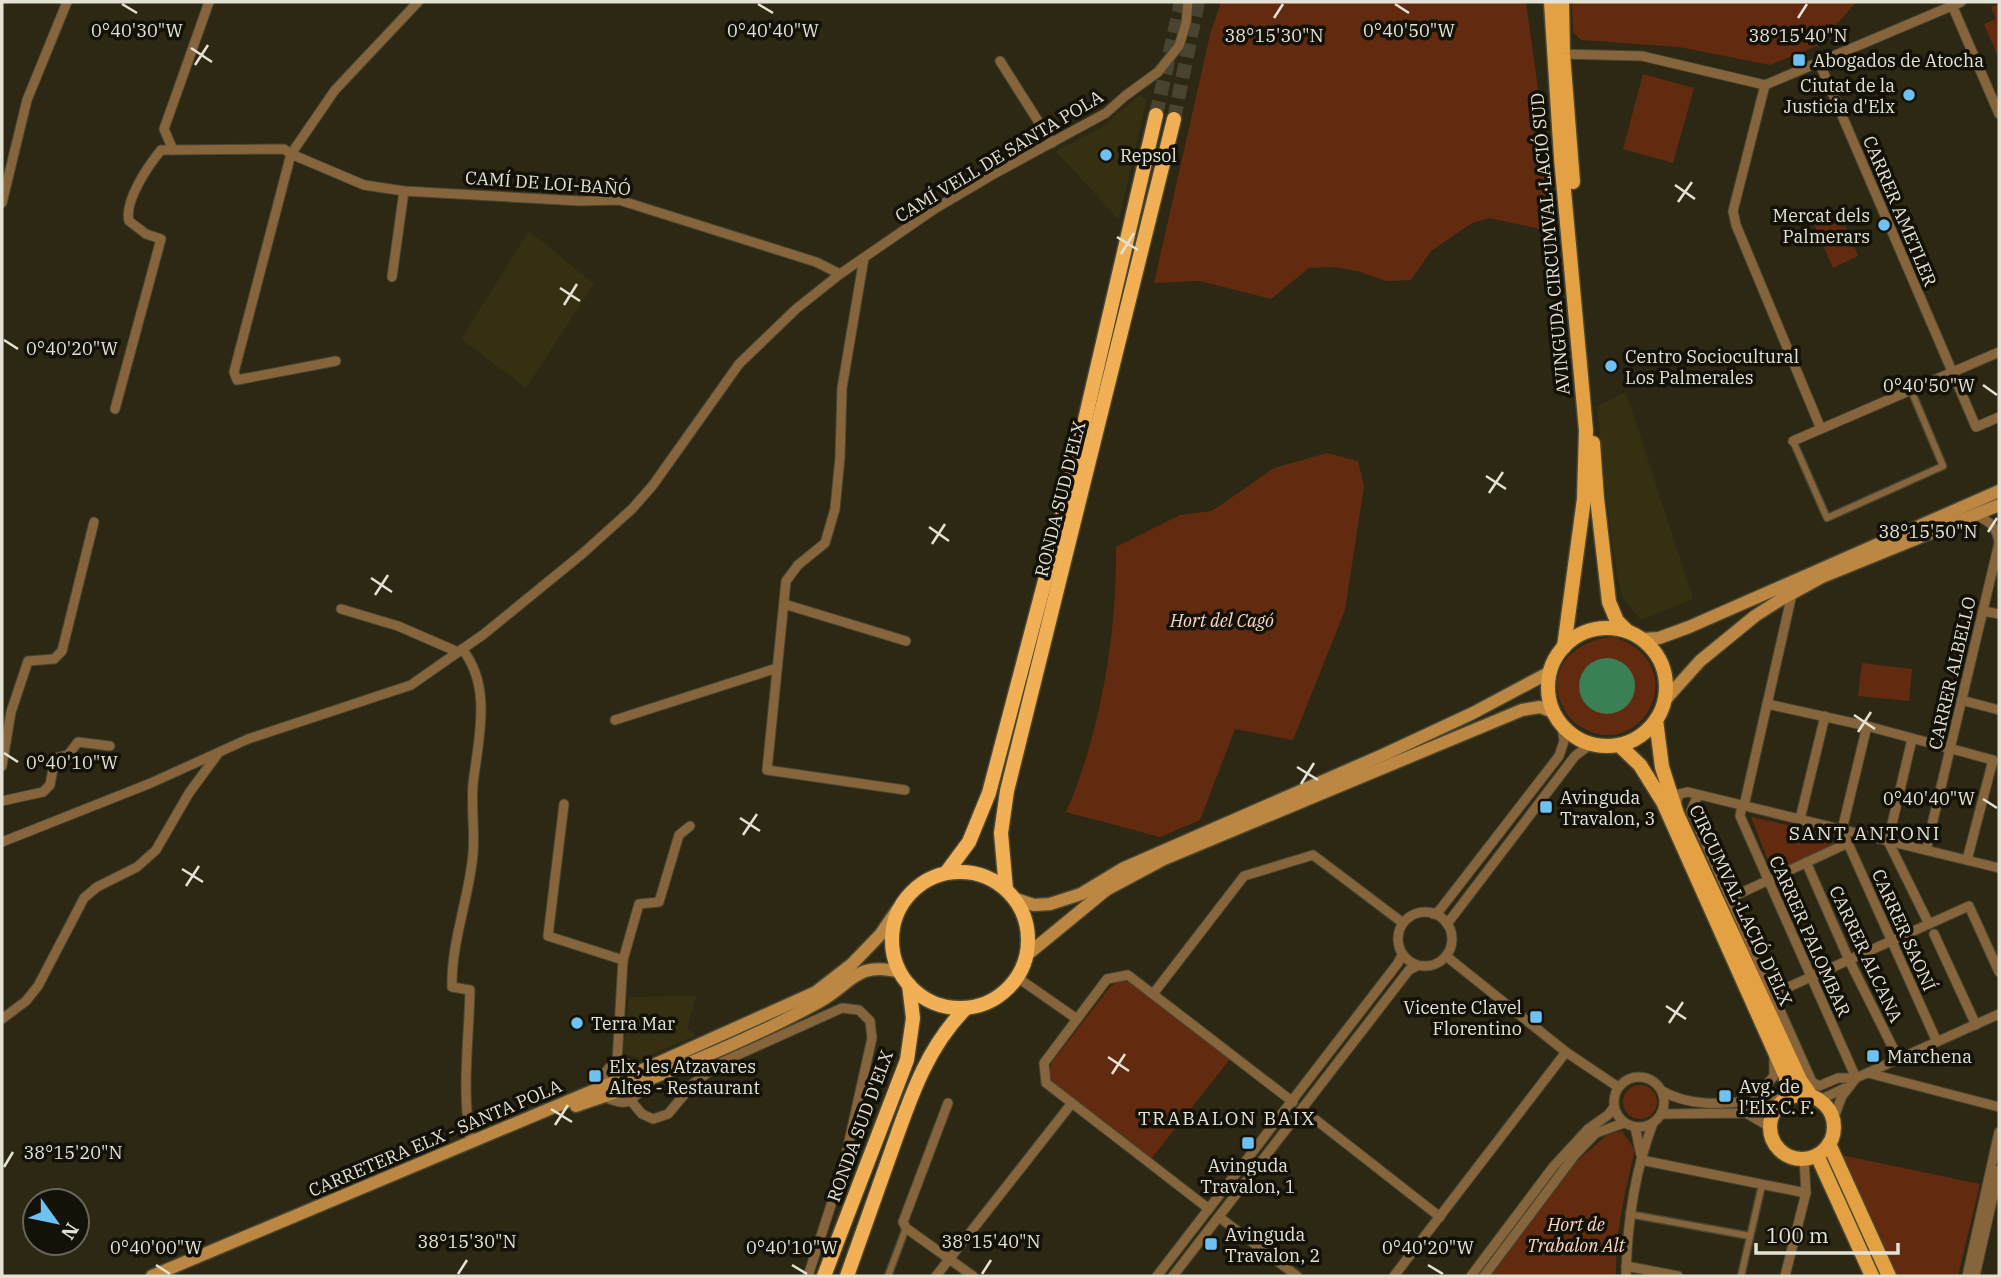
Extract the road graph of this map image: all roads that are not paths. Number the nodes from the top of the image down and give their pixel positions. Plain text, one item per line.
1 (67, 2) edge
2 (209, 2) edge
3 (418, 2) edge
4 (1188, 2) edge
5 (1551, 2) edge
6 (1562, 2) edge
7 (1957, 4) edge
8 (1558, 54) junction
9 (1000, 61) dead end
10 (1819, 62) junction
11 (1765, 85) junction
12 (1999, 113) edge
13 (1156, 115) tunnel mouth
14 (1174, 119) tunnel mouth
15 (1052, 143) junction
16 (173, 149) junction
17 (291, 154) junction
18 (404, 191) junction
19 (2, 204) edge
20 (864, 258) junction
21 (840, 274) junction
22 (392, 277) dead end
23 (1999, 352) edge
24 (336, 361) dead end
25 (1952, 372) junction
26 (1911, 390) junction
27 (114, 409) dead end
28 (1999, 417) edge
29 (1589, 429) junction
30 (1821, 429) junction
31 (1793, 441) joint
32 (1999, 491) edge
33 (1999, 505) edge
34 (1975, 515) junction
35 (94, 522) dead end
36 (1792, 594) junction
37 (784, 604) junction
38 (341, 608) dead end
39 (1983, 611) junction
40 (1999, 614) edge
41 (1627, 631) junction
42 (1642, 639) junction
43 (906, 641) dead end
44 (1564, 647) junction
45 (460, 651) junction
46 (778, 668) junction
47 (1550, 672) junction
48 (1665, 700) junction
49 (1961, 700) junction
50 (1767, 704) junction
51 (1999, 710) edge
52 (1553, 712) junction
53 (1825, 716) junction
54 (615, 720) dead end
55 (1656, 720) junction
56 (1562, 726) junction
57 (1867, 726) junction
58 (1912, 739) junction
59 (1591, 744) junction
60 (1619, 745) junction
61 (110, 746) dead end
62 (1950, 749) junction
63 (218, 754) junction
64 (2, 766) edge
65 (905, 790) dead end
66 (1698, 795) junction
67 (2, 801) edge
68 (564, 804) dead end
69 (1743, 805) junction
70 (1677, 814) junction
71 (1800, 819) junction
72 (690, 826) dead end
73 (1842, 830) junction
74 (1888, 841) junction
75 (2, 842) edge
76 (1848, 843) junction
77 (1926, 850) junction
78 (1967, 860) junction
79 (1806, 862) junction
80 (1999, 868) edge
81 (946, 873) junction
82 (1768, 880) junction
83 (1011, 894) junction
84 (1730, 898) junction
85 (897, 910) junction
86 (1433, 914) junction
87 (1403, 923) junction
88 (1447, 924) junction
89 (1930, 924) junction
90 (1934, 934) joint
91 (1892, 941) junction
92 (1028, 954) junction
93 (1402, 955) junction
94 (1446, 956) junction
95 (623, 960) junction
96 (1849, 960) junction
97 (1417, 966) junction
98 (900, 972) junction
99 (1999, 972) edge
100 (1811, 977) junction
101 (1018, 978) junction
102 (909, 985) junction
103 (1153, 994) junction
104 (1773, 994) junction
105 (966, 1009) junction
106 (1999, 1014) edge
107 (2, 1019) edge
108 (1077, 1019) junction
109 (1976, 1025) junction
110 (1937, 1042) junction
111 (1772, 1046) junction
112 (1566, 1052) junction
113 (1898, 1058) junction
114 (617, 1062) junction
115 (678, 1066) junction
116 (640, 1071) junction
117 (1868, 1073) junction
118 (1852, 1082) junction
119 (1618, 1087) junction
120 (1662, 1091) junction
121 (603, 1092) junction
122 (1787, 1099) junction
123 (1816, 1099) junction
124 (1753, 1100) junction
125 (631, 1101) junction
126 (1293, 1102) junction
127 (948, 1103) dead end
128 (1072, 1103) junction
129 (1614, 1107) junction
130 (1999, 1107) edge
131 (1302, 1109) junction
132 (1661, 1115) junction
133 (1833, 1120) junction
134 (1624, 1123) junction
135 (1653, 1123) junction
136 (1635, 1127) junction
137 (1770, 1127) junction
138 (1999, 1132) edge
139 (471, 1142) junction
140 (1829, 1144) junction
141 (1810, 1157) junction
142 (1641, 1160) junction
143 (1999, 1170) edge
144 (1762, 1185) junction
145 (1806, 1193) junction
146 (1209, 1209) junction
147 (1629, 1214) junction
148 (1219, 1217) junction
149 (1440, 1217) junction
150 (906, 1228) junction
151 (1750, 1236) junction
152 (951, 1259) junction
153 (1626, 1266) junction
154 (152, 1276) edge
155 (171, 1276) edge
156 (808, 1276) edge
157 (824, 1276) edge
158 (847, 1276) edge
159 (888, 1276) edge
160 (936, 1276) edge
161 (973, 1276) edge
162 (1157, 1276) edge
163 (1173, 1276) edge
164 (1297, 1276) edge
165 (1394, 1276) edge
166 (1471, 1276) edge
167 (1484, 1276) edge
168 (1626, 1276) edge
169 (1678, 1276) edge
170 (1741, 1276) edge
171 (1785, 1276) edge
172 (1872, 1276) edge
173 (1889, 1276) edge
174 (1967, 1276) edge
175 (1976, 1276) edge

1 - 19 street
2 - 16 street
3 - 17 street
4 - 15 street, CAMÍ VELL DE SANTA POLA
5 - 8 main road, AVINGUDA CIRCUMVAL·LACIÓ SUD
6 - 8 main road, AVINGUDA CIRCUMVAL·LACIÓ SUD
7 - 10 street
7 - 12 street
8 - 11 street
8 - 29 main road, AVINGUDA CIRCUMVAL·LACIÓ SUD
9 - 15 street
10 - 11 street
10 - 25 street, CARRER AMETLER
11 - 30 street
13 - 81 highway, RONDA SUD D'ELX
14 - 83 highway, RONDA SUD D'ELX
15 - 20 street, CAMÍ VELL DE SANTA POLA
16 - 17 street, CAMÍ DE LOI-BAÑÓ
16 - 27 street
17 - 18 street, CAMÍ DE LOI-BAÑÓ
17 - 24 street
18 - 21 street, CAMÍ DE LOI-BAÑÓ
18 - 22 street
20 - 21 street, CAMÍ VELL DE SANTA POLA
20 - 37 street
21 - 45 street, CAMÍ VELL DE SANTA POLA
23 - 25 street
25 - 26 street
25 - 28 street, CARRER AMETLER
26 - 30 street
26 - 31 street
29 - 41 main road
29 - 44 main road
30 - 31 street
32 - 42 main road
33 - 34 main road
34 - 36 main road
34 - 39 street, CARRER ALBELLO
35 - 64 street
36 - 48 main road
36 - 50 street
37 - 43 street
37 - 46 street
38 - 45 street
39 - 40 street
39 - 49 street, CARRER ALBELLO
41 - 42 main road
41 - 44 main road
42 - 48 main road
44 - 47 main road
45 - 63 street, CAMÍ VELL DE SANTA POLA
45 - 139 street
46 - 54 street
46 - 65 street
47 - 52 main road
47 - 83 main road
48 - 55 main road
49 - 51 street
49 - 62 street, CARRER ALBELLO
50 - 53 street
50 - 69 street
52 - 56 main road
52 - 92 main road
53 - 57 street
53 - 71 street
55 - 60 main road
55 - 70 main road, CIRCUMVAL·LACIÓ D'ELX
56 - 59 main road
56 - 86 street
57 - 58 street
57 - 73 street
58 - 62 street
58 - 74 street
59 - 60 main road
59 - 88 street
60 - 111 main road, CIRCUMVAL·LACIÓ D'ELX
61 - 67 street
62 - 77 street, CARRER ALBELLO
62 - 78 street
63 - 75 street
63 - 107 street, CAMÍ VELL DE SANTA POLA
66 - 69 street
66 - 70 street
66 - 84 street
68 - 95 street
69 - 71 street
69 - 82 street, CARRER PALOMBAR
70 - 123 main road, CIRCUMVAL·LACIÓ D'ELX
71 - 73 street
72 - 95 street
73 - 74 street
73 - 76 street, CARRER SAONÍ
74 - 77 street
74 - 89 street
76 - 79 street
76 - 91 street, CARRER SAONÍ
77 - 78 street
78 - 80 street
79 - 82 street
79 - 96 street, CARRER ALCANA
81 - 83 highway
81 - 85 highway
82 - 84 street
82 - 100 street, CARRER PALOMBAR
83 - 92 highway
84 - 104 street
85 - 98 highway
85 - 116 main road, CARRETERA ELX - SANTA POLA
86 - 87 street
86 - 88 street
87 - 93 street
87 - 103 street
88 - 94 street
89 - 90 street
89 - 91 street
89 - 99 street
90 - 109 street
91 - 96 street
91 - 110 street, CARRER SAONÍ
92 - 101 highway
93 - 97 street
93 - 126 street
94 - 97 street
94 - 112 street
95 - 114 street
96 - 100 street
96 - 113 street, CARRER ALCANA
97 - 131 street
98 - 102 highway
98 - 115 main road, CARRETERA ELX - SANTA POLA
100 - 104 street
100 - 118 street, CARRER PALOMBAR
101 - 105 highway
101 - 108 street
102 - 105 highway
102 - 157 highway, RONDA SUD D'ELX
103 - 108 street
103 - 126 street
104 - 118 street
105 - 158 highway
106 - 109 street
108 - 128 street
109 - 110 street
110 - 113 street
111 - 122 main road, CIRCUMVAL·LACIÓ D'ELX
111 - 124 street
112 - 119 street
112 - 149 street
113 - 117 street
114 - 116 street
114 - 121 street
115 - 121 main road, CARRETERA ELX - SANTA POLA
115 - 125 street
116 - 121 main road, CARRETERA ELX - SANTA POLA
117 - 118 street
117 - 130 street
118 - 123 street
118 - 133 street
119 - 120 street
119 - 129 street
120 - 124 street
120 - 132 street
121 - 125 street
121 - 139 main road, CARRETERA ELX - SANTA POLA
121 - 155 main road, CARRETERA ELX - SANTA POLA
122 - 123 main road
122 - 124 street
122 - 137 main road
123 - 133 main road
125 - 156 street
126 - 146 street
127 - 150 street
128 - 146 street
128 - 152 street
129 - 134 street
129 - 166 street
131 - 148 street
131 - 149 street
132 - 135 street
132 - 137 street
133 - 140 main road
134 - 136 street
134 - 167 street
135 - 136 street
135 - 142 street
136 - 142 street
137 - 141 main road
138 - 174 street
139 - 154 main road, CARRETERA ELX - SANTA POLA
140 - 141 main road
140 - 173 main road
141 - 145 street
141 - 172 main road
142 - 144 street
142 - 147 street
143 - 175 street
144 - 145 street
144 - 151 street
145 - 171 street
146 - 162 street
147 - 151 street
147 - 153 street
148 - 163 street
148 - 164 street
149 - 165 street
150 - 152 street
150 - 159 street
151 - 170 street
152 - 160 street
152 - 161 street
153 - 168 street
153 - 169 street

